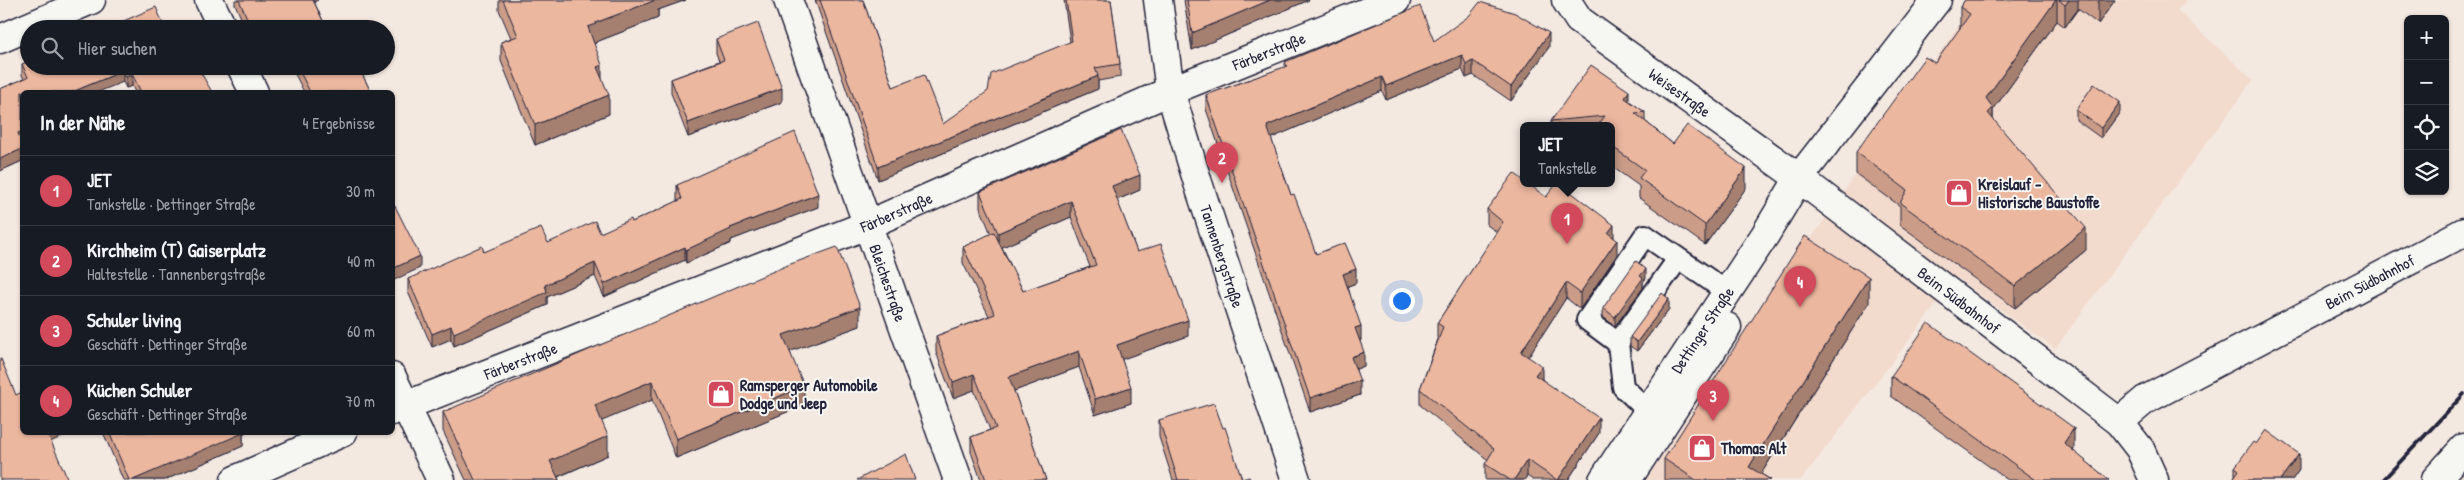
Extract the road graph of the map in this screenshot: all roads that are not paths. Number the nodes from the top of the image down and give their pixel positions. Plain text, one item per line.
1 (91, 0) edge
2 (209, 0) edge
3 (788, 0) edge
4 (1158, 0) edge
5 (1396, 0) edge
6 (1566, 0) edge
7 (1937, 0) edge
8 (44, 20) edge
9 (219, 20) edge
10 (20, 30) edge
11 (0, 39) edge
12 (246, 75) edge
13 (253, 90) edge
14 (1170, 91) junction
15 (1799, 178) junction
16 (867, 225) junction
17 (2464, 232) edge
18 (1678, 259) junction
19 (1727, 292) junction
20 (1618, 343) junction
21 (395, 390) edge
22 (399, 408) edge
23 (1648, 411) junction
24 (2119, 422) junction
25 (336, 435) edge
26 (2464, 448) edge
27 (235, 480) edge
28 (441, 480) edge
29 (958, 480) edge
30 (1296, 480) edge
31 (1603, 480) edge
32 (1627, 480) edge
33 (2154, 480) edge
34 (2435, 480) edge

1 - 8 street
2 - 9 street
3 - 16 street, Bleichestraße
4 - 14 street, Tannenbergstraße
5 - 14 street, Färberstraße
6 - 15 street, Weisestraße
7 - 15 street, Dettinger Straße
10 - 11 street
12 - 13 street
14 - 16 street, Färberstraße
14 - 30 street, Tannenbergstraße
15 - 19 street, Dettinger Straße
15 - 24 street, Beim Südbahnhof
15 - 32 street, Dettinger Straße
16 - 22 street, Färberstraße
16 - 29 street, Bleichestraße
17 - 24 street, Beim Südbahnhof
18 - 19 lane
18 - 20 lane
18 - 20 lane
19 - 23 street, Dettinger Straße
20 - 23 lane
21 - 22 street
22 - 28 street
23 - 31 street, Dettinger Straße
24 - 33 street, Beim Südbahnhof
25 - 27 street
26 - 34 street

